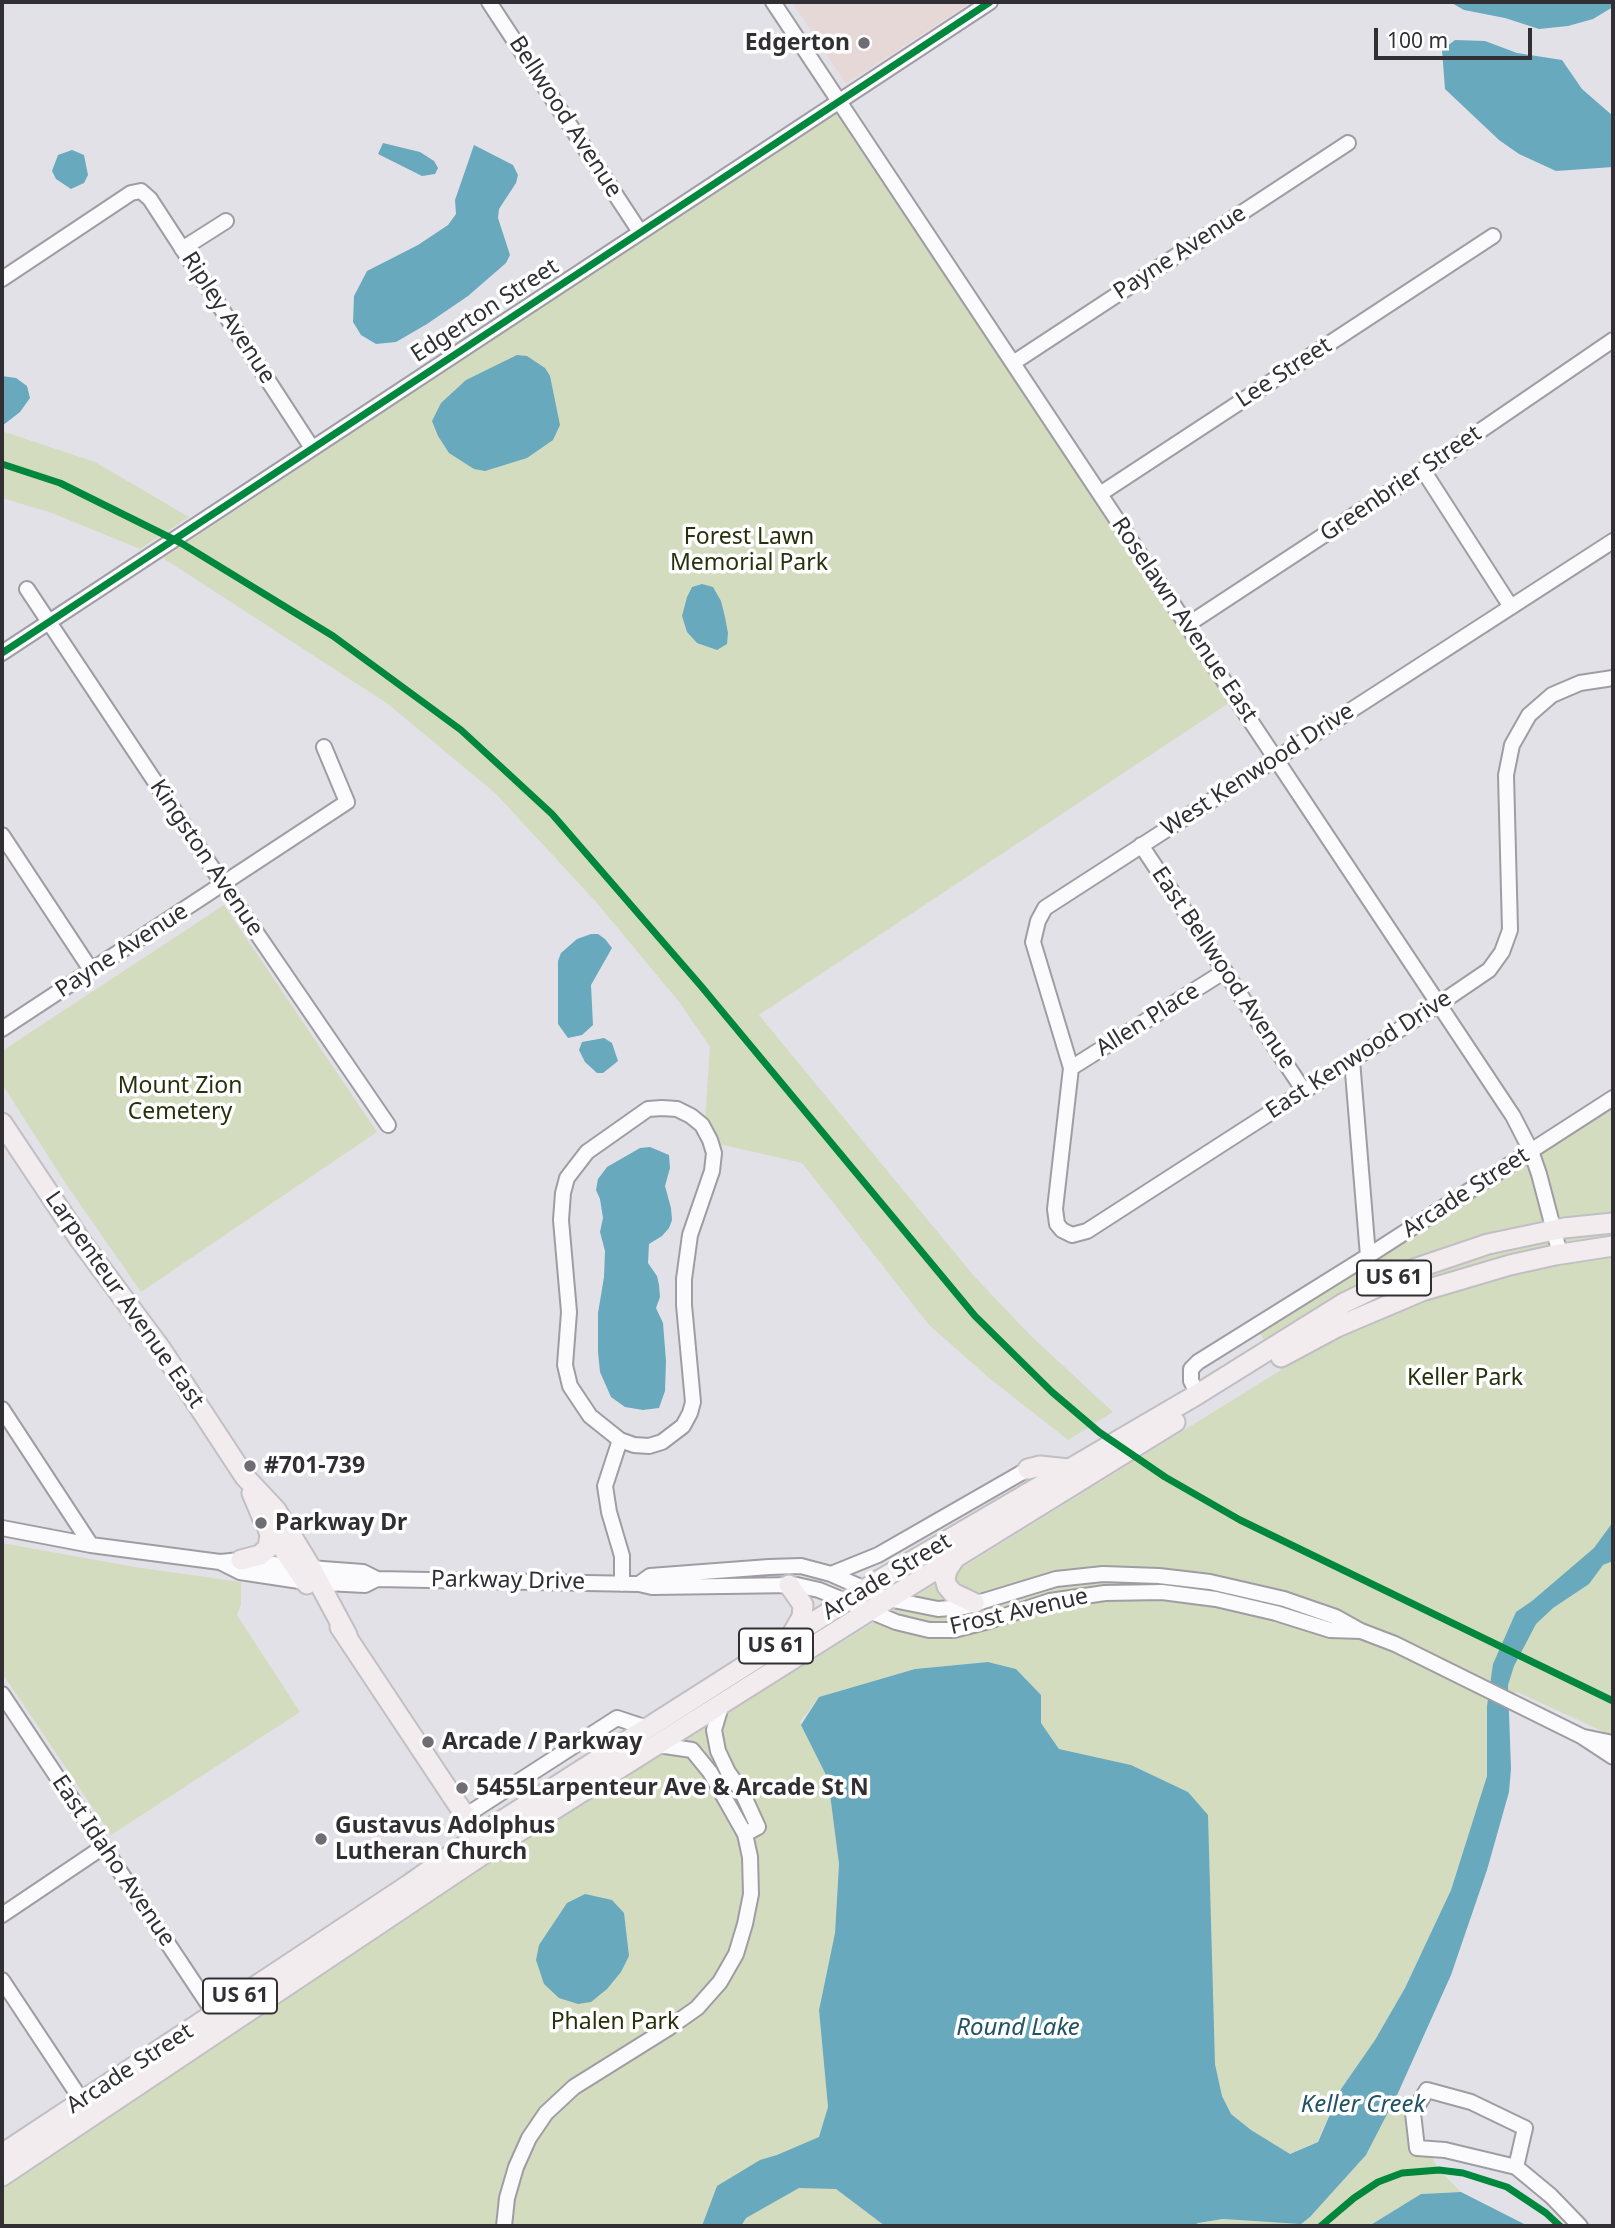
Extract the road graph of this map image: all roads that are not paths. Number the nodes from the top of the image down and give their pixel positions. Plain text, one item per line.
1 (489, 2) edge
2 (772, 2) edge
3 (990, 2) edge
4 (839, 101) junction
5 (1348, 143) dead end
6 (226, 221) dead end
7 (640, 232) junction
8 (1493, 236) dead end
9 (182, 249) junction
10 (2, 279) edge
11 (1613, 340) edge
12 (1013, 363) junction
13 (312, 448) junction
14 (1423, 470) junction
15 (1100, 494) junction
16 (1613, 541) edge
17 (27, 589) dead end
18 (1511, 607) junction
19 (49, 622) junction
20 (1187, 625) junction
21 (2, 653) edge
22 (1613, 678) edge
23 (324, 747) dead end
24 (1276, 759) junction
25 (2, 835) edge
26 (1141, 845) junction
27 (223, 884) junction
28 (91, 971) junction
29 (1225, 971) junction
30 (1439, 1004) junction
31 (2, 1029) edge
32 (1352, 1060) junction
33 (1072, 1068) junction
34 (1304, 1091) junction
35 (1613, 1098) edge
36 (2, 1123) edge
37 (388, 1125) dead end
38 (1531, 1152) junction
39 (1613, 1223) edge
40 (1554, 1230) junction
41 (1613, 1246) edge
42 (1560, 1254) junction
43 (1368, 1256) junction
44 (1202, 1399) junction
45 (2, 1409) edge
46 (620, 1440) junction
47 (1028, 1469) joint
48 (1079, 1469) junction
49 (245, 1476) junction
50 (264, 1519) junction
51 (2, 1528) edge
52 (91, 1545) junction
53 (956, 1558) junction
54 (241, 1560) junction
55 (220, 1562) junction
56 (831, 1574) junction
57 (308, 1575) junction
58 (622, 1584) junction
59 (639, 1584) junction
60 (789, 1585) junction
61 (866, 1589) junction
62 (888, 1600) junction
63 (846, 1601) junction
64 (974, 1603) junction
65 (869, 1611) junction
66 (1361, 1631) junction
67 (790, 1637) junction
68 (2, 1695) edge
69 (722, 1703) junction
70 (652, 1736) junction
71 (1581, 1736) junction
72 (1613, 1743) edge
73 (1613, 1757) edge
74 (724, 1763) junction
75 (710, 1772) junction
76 (735, 1782) junction
77 (722, 1790) junction
78 (465, 1816) junction
79 (745, 1834) junction
80 (483, 1844) junction
81 (103, 1847) junction
82 (2, 1915) edge
83 (2, 1980) edge
84 (219, 2021) junction
85 (87, 2108) junction
86 (2, 2154) edge
87 (1516, 2167) junction
88 (2, 2176) edge
89 (505, 2226) edge
90 (1580, 2226) edge

1 - 7 street, Bellwood Avenue
2 - 4 street, Roselawn Avenue East
3 - 4 street, Edgerton Street
4 - 7 street, Edgerton Street
4 - 12 street, Roselawn Avenue East
5 - 12 street, Payne Avenue
6 - 9 street
7 - 13 street, Edgerton Street
8 - 15 street, Lee Street
9 - 10 street, Ripley Avenue
9 - 13 street, Ripley Avenue
11 - 14 street, Greenbrier Street
12 - 15 street, Roselawn Avenue East
13 - 19 street, Edgerton Street
14 - 18 street
14 - 20 street, Greenbrier Street
15 - 20 street, Roselawn Avenue East
16 - 18 street, West Kenwood Drive
17 - 19 street, Kingston Avenue
18 - 24 street, West Kenwood Drive
19 - 21 street, Edgerton Street
19 - 27 street, Kingston Avenue
20 - 24 street, Roselawn Avenue East
22 - 30 street, East Kenwood Drive
23 - 27 street, Payne Avenue
24 - 26 street, West Kenwood Drive
24 - 30 street, Roselawn Avenue East
25 - 28 street
26 - 29 street, East Bellwood Avenue
26 - 33 street, West Kenwood Drive
27 - 28 street, Payne Avenue
27 - 37 street, Kingston Avenue
28 - 31 street, Payne Avenue
29 - 33 street, Allen Place
29 - 34 street, East Bellwood Avenue
30 - 32 street, East Kenwood Drive
30 - 38 street, Roselawn Avenue East
32 - 34 street, East Kenwood Drive
32 - 43 street
33 - 34 street, East Kenwood Drive
35 - 38 street, Arcade Street
36 - 49 main road, Larpenteur Avenue East
38 - 40 street, Roselawn Avenue East
38 - 43 street, Arcade Street
39 - 40 main road, US 61
40 - 42 street, Roselawn Avenue East
40 - 44 main road, US 61
41 - 42 main road, US 61
42 - 44 main road, US 61
43 - 44 street, Arcade Street
44 - 48 main road, Arcade Street / US 61
45 - 52 street
46 - 46 street
46 - 58 street
47 - 48 main road
47 - 56 street
48 - 53 main road, Arcade Street / US 61
48 - 61 main road, Arcade Street / US 61
49 - 50 main road, Larpenteur Avenue East
49 - 57 main road, Larpenteur Avenue East
50 - 54 main road
50 - 57 main road, Larpenteur Avenue East
51 - 52 street, Parkway Drive
52 - 55 street, Parkway Drive
53 - 62 main road, Arcade Street / US 61
53 - 64 main road
54 - 55 street, Parkway Drive
54 - 57 street, Parkway Drive
55 - 57 street, Parkway Drive
56 - 59 street, Parkway Drive
56 - 61 street, Parkway Drive
57 - 58 street, Parkway Drive
57 - 78 main road, Larpenteur Avenue East
58 - 59 street, Parkway Drive
59 - 60 street, Parkway Drive
60 - 63 street, Parkway Drive
60 - 67 main road
61 - 62 street, Frost Avenue
61 - 63 main road, Arcade Street / US 61
62 - 64 street, Frost Avenue
62 - 65 main road, Arcade Street / US 61
63 - 65 street, Frost Avenue
63 - 67 main road, Arcade Street / US 61
64 - 66 street, Frost Avenue
65 - 66 street, Frost Avenue
65 - 69 main road, Arcade Street / US 61
66 - 71 street, Frost Avenue
67 - 70 main road, Arcade Street / US 61
68 - 81 street, East Idaho Avenue
69 - 70 main road, Arcade Street / US 61
69 - 74 street
70 - 75 street
70 - 78 street
70 - 80 main road, Arcade Street / US 61
71 - 72 street, Frost Avenue
71 - 73 street, Frost Avenue
74 - 75 street
74 - 76 street
75 - 77 street
76 - 77 street
76 - 79 street
77 - 79 street
78 - 80 main road, Larpenteur Avenue East
79 - 89 street
80 - 84 main road, Arcade Street / US 61
81 - 82 street
81 - 84 street, East Idaho Avenue
83 - 85 street
84 - 85 main road, Arcade Street / US 61
85 - 86 main road, Arcade Street / US 61
85 - 88 main road, Arcade Street / US 61
87 - 87 street
87 - 90 street

